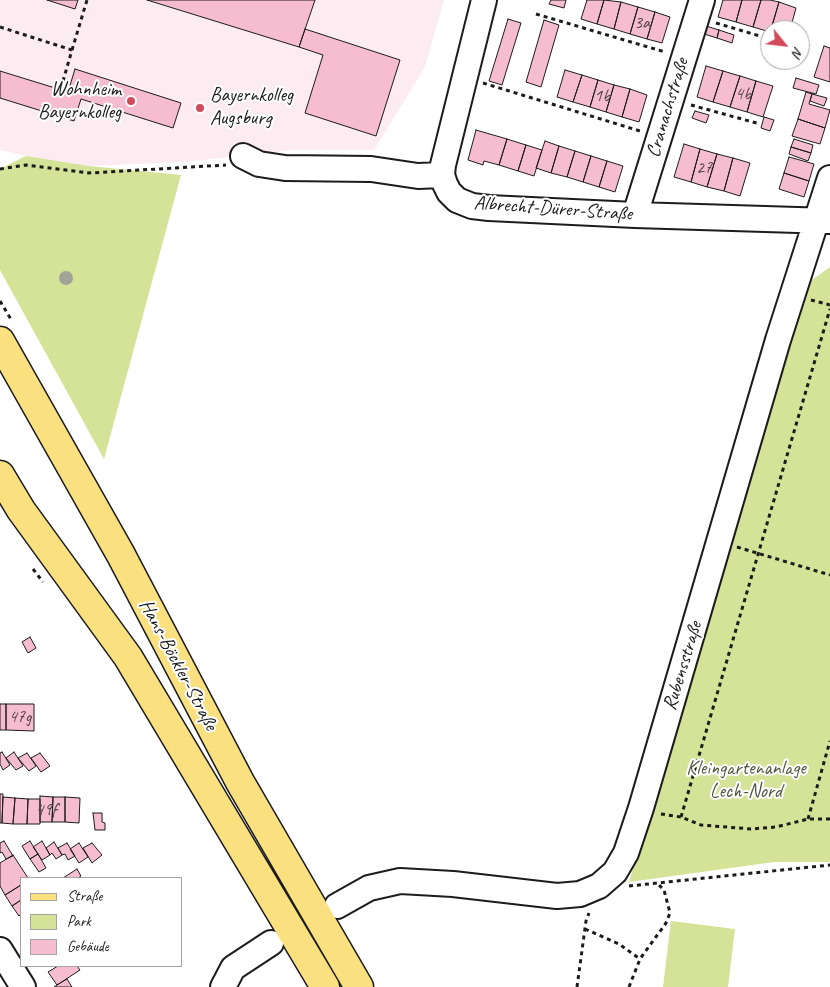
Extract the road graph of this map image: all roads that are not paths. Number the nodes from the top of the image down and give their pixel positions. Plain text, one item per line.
1 (484, 0) edge
2 (699, 8) edge
3 (251, 160) road end
4 (442, 175) junction
5 (830, 178) edge
6 (635, 215) junction
7 (823, 220) edge
8 (0, 342) edge
9 (0, 475) edge
10 (337, 906) dead end
11 (271, 943) dead end
12 (0, 950) edge
13 (23, 987) edge
14 (223, 987) edge
15 (325, 987) edge
16 (359, 987) edge

1 - 4 street
2 - 6 street, Cranachstraße
3 - 4 street
4 - 6 street, Albrecht-Dürer-Straße
5 - 7 street, Rubensstraße
6 - 7 street, Albrecht-Dürer-Straße
7 - 10 street, Rubensstraße
8 - 16 main road, Hans-Böckler-Straße
9 - 15 main road, Hans-Böckler-Straße
11 - 14 street
12 - 13 street

